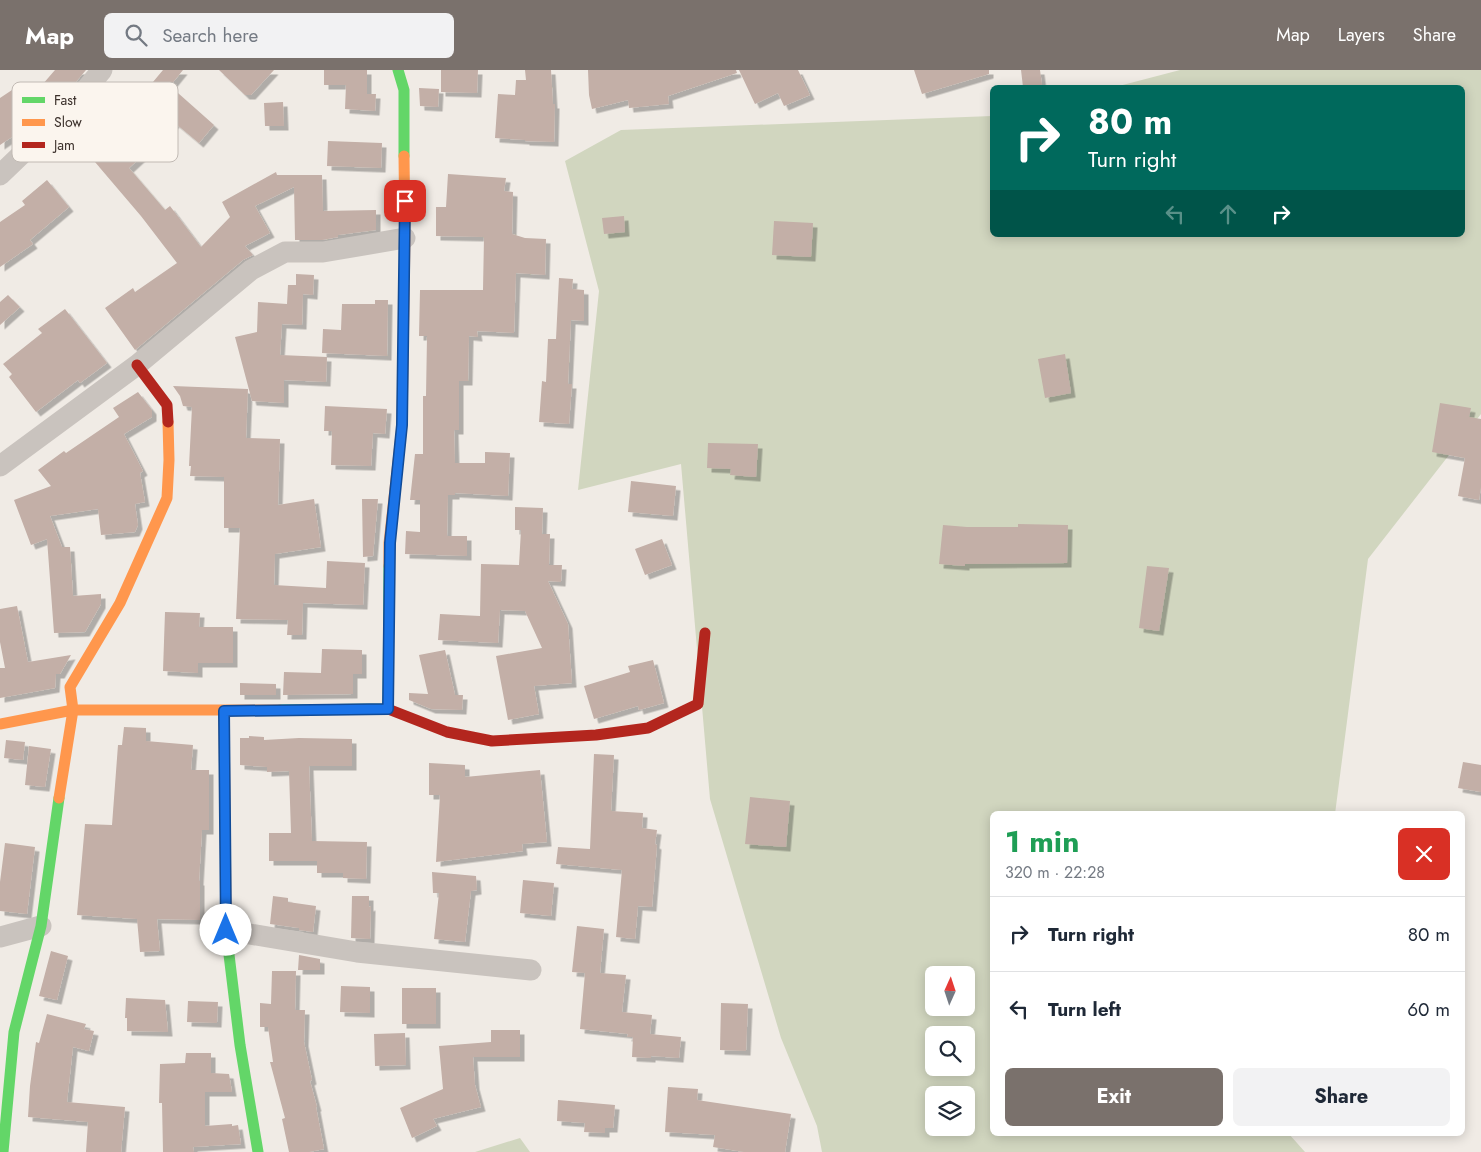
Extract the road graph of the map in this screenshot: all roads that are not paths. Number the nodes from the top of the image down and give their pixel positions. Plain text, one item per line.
1 (102, 70) edge
2 (398, 70) edge
3 (92, 82) edge
4 (14, 162) edge
5 (0, 175) edge
6 (405, 238) junction
7 (137, 365) junction
8 (0, 466) edge
9 (705, 633) dead end
10 (388, 709) junction
11 (73, 710) junction
12 (224, 711) junction
13 (0, 724) edge
14 (41, 926) junction
15 (226, 930) junction
16 (0, 937) edge
17 (531, 970) dead end
18 (3, 1152) edge
19 (258, 1152) edge

1 - 3 street
2 - 6 street
4 - 5 street
6 - 7 street
6 - 10 street
7 - 8 street
7 - 11 street
9 - 10 street
10 - 12 street
11 - 12 street
11 - 13 street
11 - 14 street
12 - 15 street
14 - 16 street
14 - 18 street
15 - 17 street
15 - 19 street

